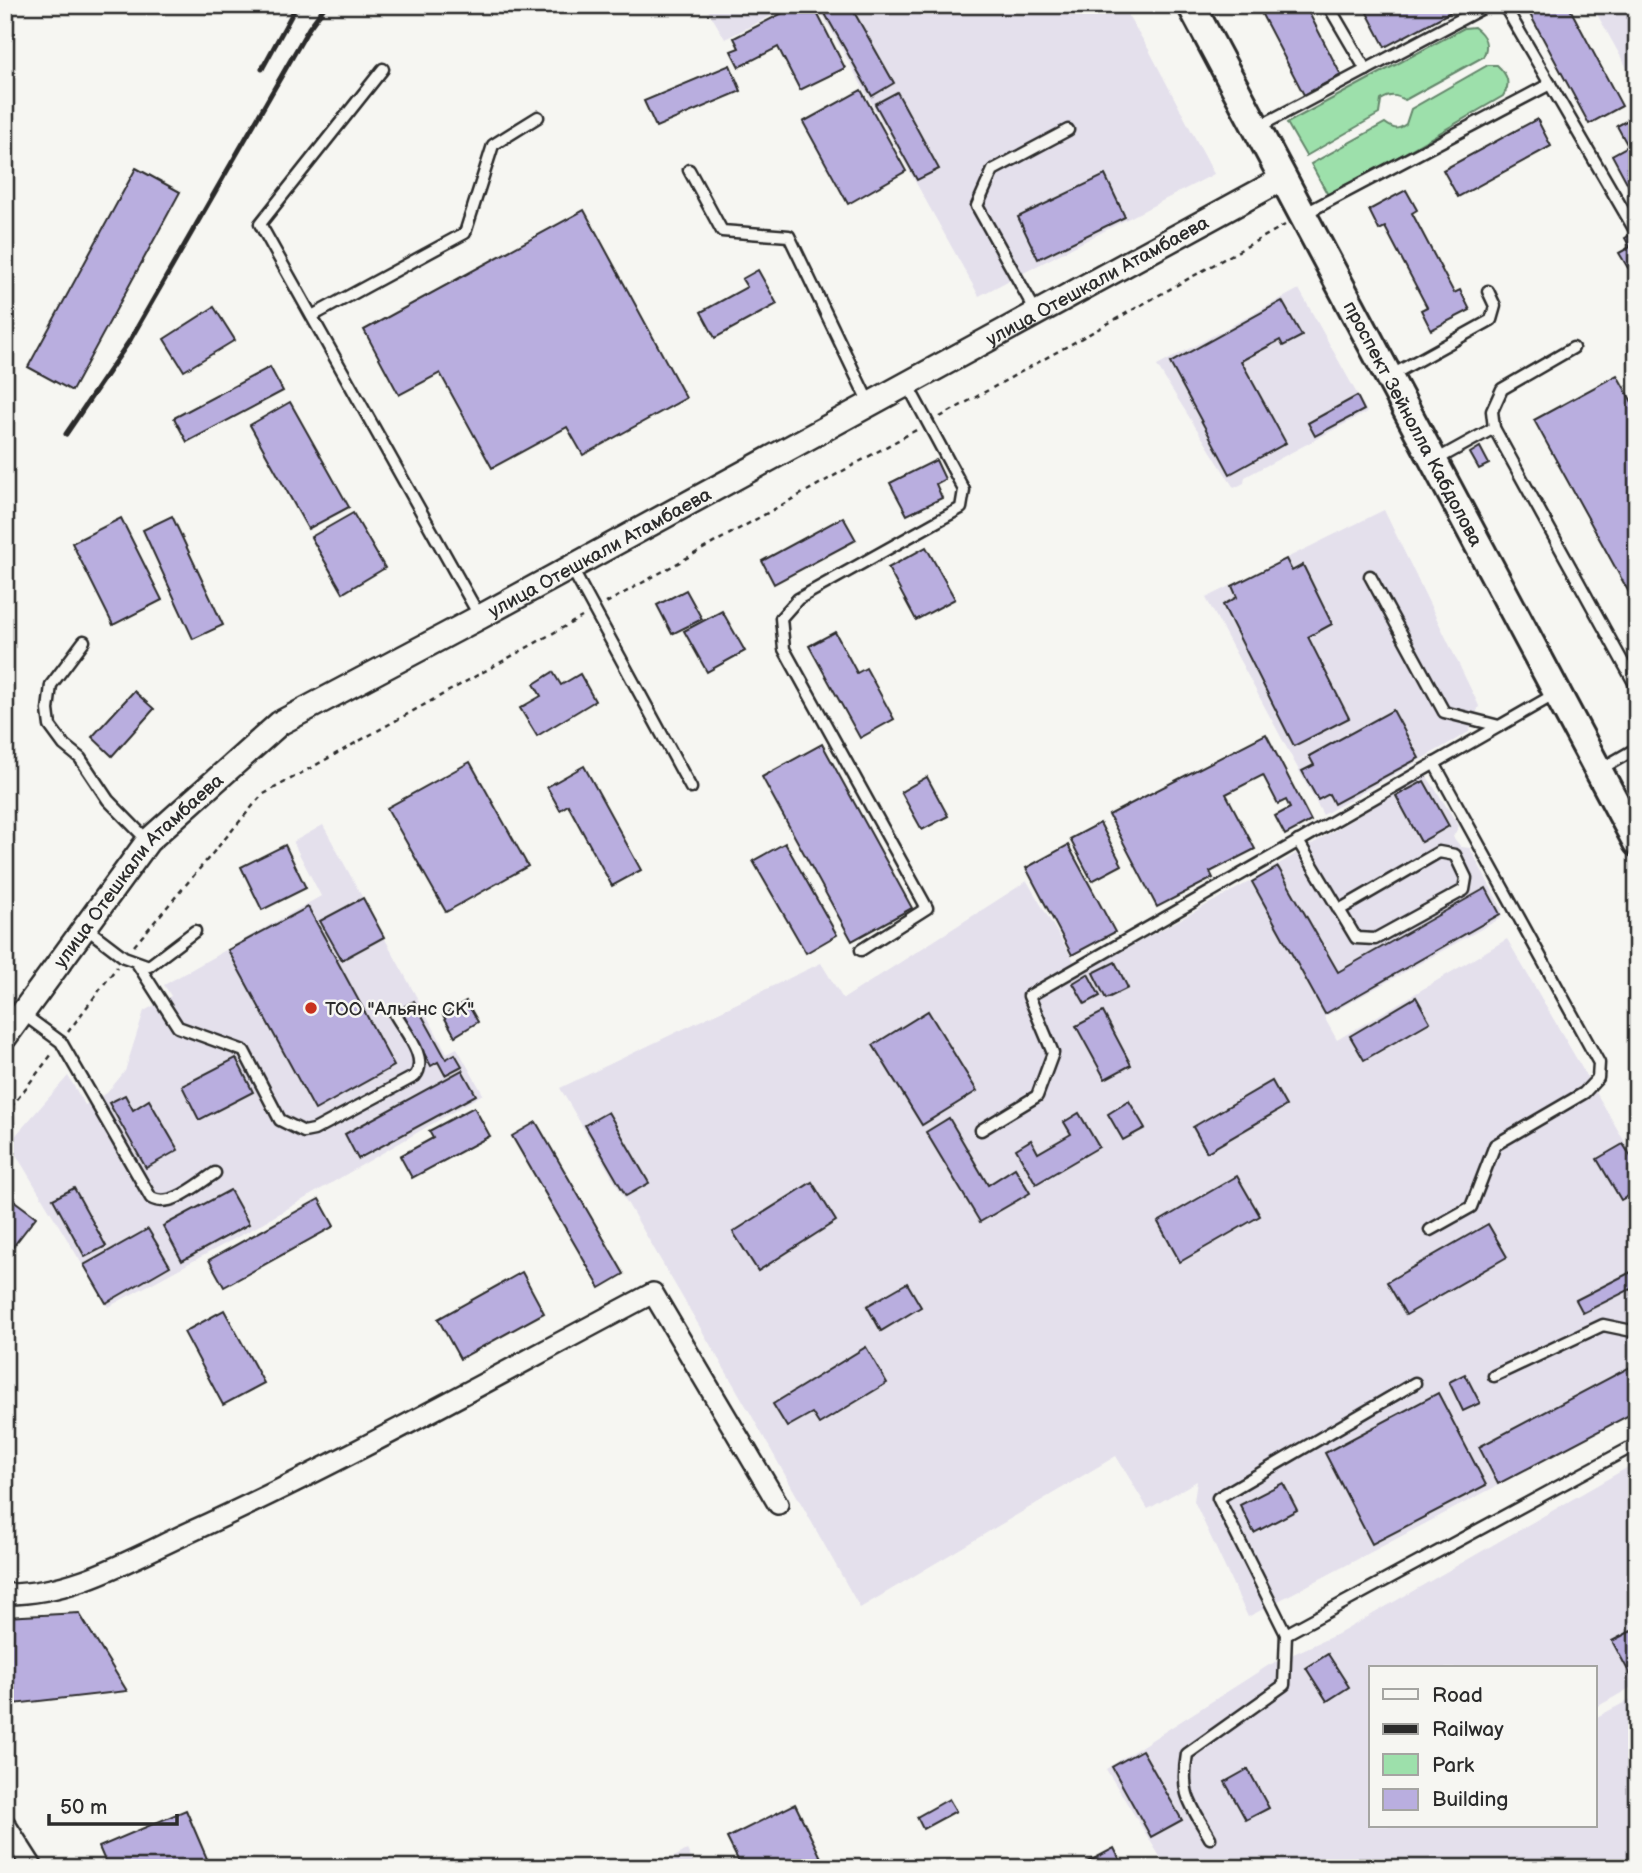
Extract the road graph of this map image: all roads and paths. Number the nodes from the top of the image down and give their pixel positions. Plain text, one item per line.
1 (1191, 5) edge
2 (1328, 5) edge
3 (1488, 5) edge
4 (1504, 5) edge
5 (383, 69) dead end
6 (1366, 70) junction
7 (1550, 84) junction
8 (538, 117) dead end
9 (1257, 128) junction
10 (1068, 130) dead end
11 (689, 170) dead end
12 (1284, 178) junction
13 (1304, 215) junction
14 (1633, 227) dead end
15 (1488, 290) dead end
16 (1036, 313) junction
17 (312, 316) junction
18 (1573, 348) dead end
19 (1389, 376) junction
20 (906, 383) junction
21 (869, 403) junction
22 (1494, 428) junction
23 (1434, 461) junction
24 (571, 567) junction
25 (1370, 576) dead end
26 (480, 617) junction
27 (84, 641) dead end
28 (1637, 688) edge
29 (1557, 692) junction
30 (1499, 726) junction
31 (1637, 748) edge
32 (1433, 763) junction
33 (1598, 770) junction
34 (691, 788) dead end
35 (148, 841) junction
36 (1298, 841) junction
37 (1637, 843) edge
38 (1339, 910) junction
39 (86, 928) junction
40 (195, 931) dead end
41 (861, 950) dead end
42 (137, 963) junction
43 (22, 1014) junction
44 (395, 1014) dead end
45 (5, 1037) edge
46 (981, 1130) dead end
47 (215, 1173) dead end
48 (1430, 1230) dead end
49 (1637, 1332) edge
50 (1494, 1376) dead end
51 (1415, 1383) dead end
52 (1637, 1444) edge
53 (778, 1504) dead end
54 (5, 1594) edge
55 (1286, 1634) junction
56 (5, 1824) edge
57 (1210, 1838) dead end
58 (33, 1868) edge

1 - 9 main road, проспект Зейнолла Кабдолова
2 - 6 lane
3 - 6 lane
4 - 7 lane
5 - 17 lane
6 - 9 lane
7 - 13 lane
7 - 14 lane
8 - 17 lane
9 - 12 main road, проспект Зейнолла Кабдолова
10 - 16 lane
11 - 21 lane
12 - 13 main road, проспект Зейнолла Кабдолова
12 - 16 street, улица Отешкали Атамбаева
13 - 19 main road, проспект Зейнолла Кабдолова
15 - 19 lane
16 - 20 street, улица Отешкали Атамбаева
17 - 26 lane
18 - 22 lane
19 - 23 main road, проспект Зейнолла Кабдолова
20 - 21 street, улица Отешкали Атамбаева
20 - 41 lane
21 - 24 street, улица Отешкали Атамбаева
22 - 23 lane
22 - 28 lane
23 - 29 main road, проспект Зейнолла Кабдолова
24 - 26 street, улица Отешкали Атамбаева
24 - 34 lane
25 - 30 lane
26 - 35 street, улица Отешкали Атамбаева
27 - 35 lane
29 - 30 lane
29 - 33 main road, проспект Зейнолла Кабдолова
30 - 32 lane
31 - 33 lane
32 - 36 lane
32 - 48 lane
33 - 37 main road, проспект Зейнолла Кабдолова
35 - 39 street, улица Отешкали Атамбаева
36 - 38 lane
36 - 46 lane
38 - 38 lane
39 - 42 lane
39 - 43 street, улица Отешкали Атамбаева
40 - 42 lane
42 - 44 lane
43 - 45 street, улица Отешкали Атамбаева
43 - 47 lane
49 - 50 lane
51 - 55 lane
52 - 55 lane
53 - 54 street
55 - 57 lane
56 - 58 street

